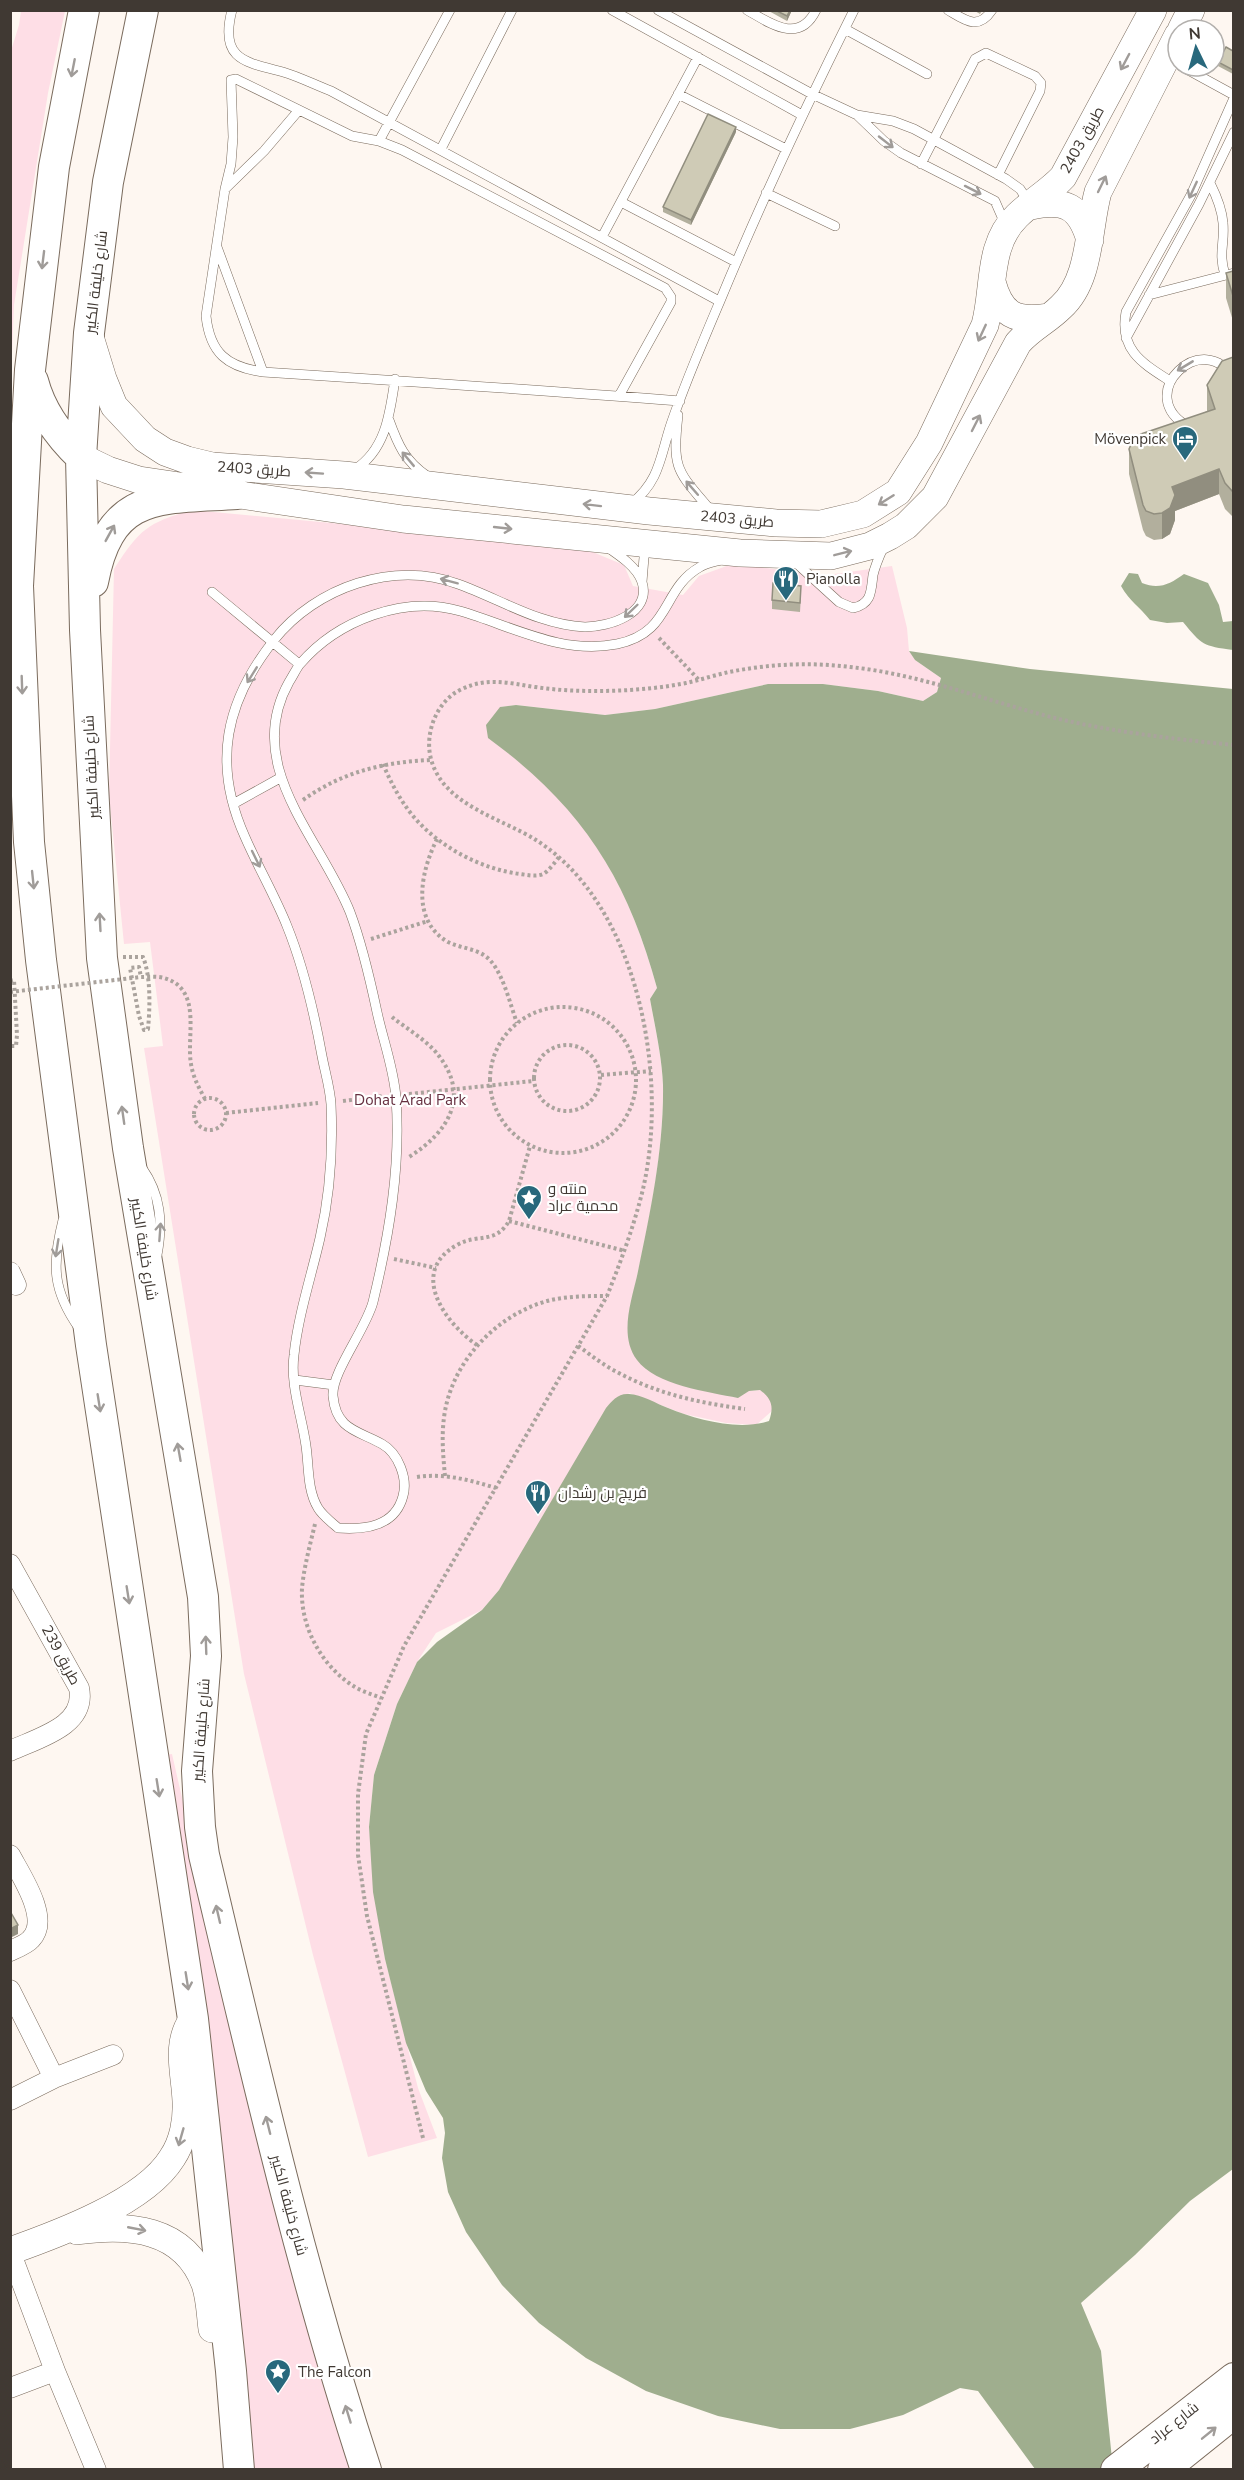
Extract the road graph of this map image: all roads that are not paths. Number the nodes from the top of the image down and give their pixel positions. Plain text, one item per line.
1 (84, 10) edge
2 (143, 10) edge
3 (232, 10) edge
4 (450, 10) edge
5 (512, 10) edge
6 (612, 10) edge
7 (658, 10) edge
8 (747, 10) edge
9 (816, 10) edge
10 (854, 10) edge
11 (948, 10) edge
12 (992, 10) edge
13 (1153, 10) edge
14 (845, 29) junction
15 (698, 57) junction
16 (1166, 71) edge
17 (927, 74) dead end
18 (1207, 78) edge
19 (678, 94) junction
20 (812, 94) junction
21 (1233, 96) edge
22 (1104, 101) junction
23 (299, 110) junction
24 (802, 115) junction
25 (857, 115) junction
26 (1136, 117) junction
27 (391, 122) junction
28 (1233, 132) edge
29 (933, 140) junction
30 (379, 141) junction
31 (441, 149) junction
32 (786, 149) junction
33 (1207, 160) junction
34 (921, 164) junction
35 (1221, 170) junction
36 (998, 175) junction
37 (1210, 183) junction
38 (225, 189) junction
39 (766, 193) junction
40 (621, 202) junction
41 (1031, 206) junction
42 (835, 226) dead end
43 (602, 237) junction
44 (1001, 239) junction
45 (1090, 240) junction
46 (216, 245) junction
47 (736, 262) junction
48 (1150, 269) junction
49 (1229, 274) edge
50 (1160, 276) junction
51 (992, 281) junction
52 (1149, 295) junction
53 (719, 302) junction
54 (1048, 317) junction
55 (89, 333) junction
56 (1126, 338) junction
57 (30, 370) junction
58 (263, 372) junction
59 (395, 379) junction
60 (1233, 380) edge
61 (1170, 381) junction
62 (619, 396) junction
63 (680, 401) junction
64 (389, 420) junction
65 (1197, 429) edge
66 (664, 453) junction
67 (675, 455) junction
68 (81, 457) junction
69 (25, 458) junction
70 (344, 475) junction
71 (441, 486) junction
72 (237, 494) junction
73 (10, 498) edge
74 (637, 510) junction
75 (718, 518) junction
76 (890, 536) junction
77 (593, 537) junction
78 (645, 542) junction
79 (740, 553) junction
80 (786, 554) junction
81 (642, 582) junction
82 (212, 592) dead end
83 (85, 630) junction
84 (273, 642) junction
85 (299, 664) junction
86 (280, 778) junction
87 (233, 804) junction
88 (295, 1380) junction
89 (334, 1385) junction
90 (10, 1564) edge
91 (10, 1751) edge
92 (10, 1855) edge
93 (10, 1951) edge
94 (10, 1990) edge
95 (193, 2019) junction
96 (113, 2055) dead end
97 (54, 2078) junction
98 (10, 2100) edge
99 (58, 2234) junction
100 (10, 2251) edge
101 (55, 2371) junction
102 (231, 2371) junction
103 (1233, 2378) edge
104 (10, 2388) edge
105 (1233, 2413) edge
106 (1174, 2461) edge
107 (96, 2469) edge
108 (239, 2469) edge
109 (366, 2469) edge
110 (1116, 2469) edge

1 -> 57 main road
2 - 55 main road, شارع خليفة الكبير
3 - 27 lane
4 - 27 lane
5 - 31 lane
6 - 15 lane
7 - 20 lane
8 - 9 lane
10 - 14 lane
11 - 12 lane
13 -> 22 main road, طريق 2403
14 - 17 lane
14 - 20 lane
15 - 19 lane
15 - 24 lane
16 - 26 main road
18 - 21 lane
19 - 32 lane
19 - 40 lane
20 - 24 lane
20 - 25 lane
21 - 33 lane
22 - 26 main road
22 - 41 main road, طريق 2403
23 - 30 lane
23 - 38 lane
23 - 38 lane
24 - 32 lane
25 - 29 lane
25 -> 34 lane
45 -> 26 main road
27 - 30 lane
27 - 31 lane
28 - 35 lane
29 - 34 lane
29 - 36 lane
29 - 36 lane
30 - 62 lane
31 - 43 lane
32 - 39 lane
33 - 35 lane
33 -> 48 lane
34 -> 44 lane
35 - 37 lane
36 - 41 lane
37 - 49 lane
37 - 50 lane
38 - 46 lane
39 - 42 lane
39 - 47 lane
40 - 43 lane
40 - 47 lane
41 - 44 main road, طريق 2403
41 - 45 main road
43 - 53 lane
44 - 51 main road, طريق 2403
45 - 54 main road
46 - 58 lane
46 - 58 lane
47 - 53 lane
48 - 50 lane
48 - 56 lane
49 - 52 lane
50 - 52 lane
51 - 54 main road
51 -> 75 main road, طريق 2403
52 - 56 lane
53 - 63 lane
76 -> 54 main road
55 - 68 main road, شارع خليفة الكبير
70 -> 55 main road, طريق 2403
56 - 61 lane
57 - 68 main road
57 - 69 main road
58 - 59 lane
59 - 62 lane
59 - 64 lane
60 -> 61 lane
61 - 65 lane
62 - 63 lane
63 - 66 lane
63 - 67 lane
64 - 70 lane
71 -> 64 lane
66 - 67 lane
66 - 74 lane
75 -> 67 lane
68 - 72 main road
68 - 83 main road, شارع خليفة الكبير
69 - 73 main road
69 -> 95 main road
70 - 71 main road, طريق 2403
74 -> 71 main road, طريق 2403
72 -> 77 main road
83 -> 72 main road
74 - 75 main road, طريق 2403
74 - 78 main road
80 -> 76 main road
76 - 80 lane
77 - 78 main road
77 - 81 lane
78 - 79 main road
78 - 81 lane
79 - 80 main road
79 - 85 lane
81 -> 84 lane
82 - 84 lane
109 -> 83 main road, شارع خليفة الكبير
84 - 85 lane
84 -> 87 lane
85 - 86 lane
86 - 87 lane
86 - 89 lane
87 -> 88 lane
88 - 89 lane
88 - 89 lane
90 - 91 street, طريق 239
92 - 93 street
94 - 97 street
95 -> 99 main road
95 - 102 main road
96 - 97 street
97 - 98 street
99 - 100 main road
99 -> 102 main road
100 - 101 street
101 - 104 street
101 - 107 street
102 - 108 main road
103 - 110 main road, شارع عراد
106 -> 105 main road, شارع عراد

